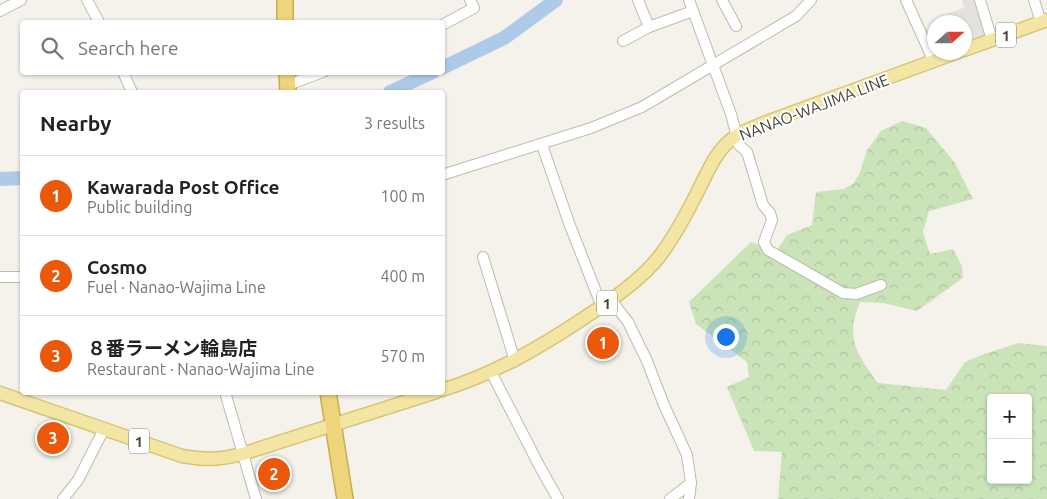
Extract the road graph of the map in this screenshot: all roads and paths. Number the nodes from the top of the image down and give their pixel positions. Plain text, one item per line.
1 (21, 0) edge
2 (87, 0) edge
3 (285, 0) edge
4 (470, 0) edge
5 (638, 0) edge
6 (689, 0) edge
7 (722, 0) edge
8 (811, 0) edge
9 (906, 0) edge
10 (980, 0) edge
11 (1034, 0) edge
12 (0, 11) edge
13 (693, 11) junction
14 (98, 20) edge
15 (285, 20) edge
16 (1044, 21) edge
17 (445, 23) edge
18 (736, 26) dead end
19 (649, 27) junction
20 (992, 40) junction
21 (623, 41) dead end
22 (972, 47) edge
23 (939, 60) edge
24 (934, 62) junction
25 (713, 65) junction
26 (124, 75) edge
27 (313, 75) edge
28 (288, 83) edge
29 (131, 90) edge
30 (737, 135) junction
31 (542, 145) junction
32 (445, 174) edge
33 (483, 257) dead end
34 (0, 277) edge
35 (20, 277) edge
36 (881, 285) dead end
37 (607, 304) junction
38 (515, 361) junction
39 (492, 372) junction
40 (445, 389) edge
41 (0, 393) edge
42 (226, 395) edge
43 (328, 395) edge
44 (427, 395) edge
45 (333, 425) junction
46 (104, 429) junction
47 (242, 454) junction
48 (691, 483) junction
49 (64, 499) edge
50 (256, 499) edge
51 (345, 499) edge
52 (558, 499) edge
53 (670, 499) edge
54 (689, 499) edge

1 - 12 street
2 - 14 street
3 - 15 highway
4 - 17 street
5 - 19 street
6 - 13 street
7 - 18 street
8 - 25 street
9 - 24 street
10 - 20 street
11 - 16 street
13 - 19 street
13 - 25 street
16 - 20 main road, 1
19 - 21 street
20 - 22 main road, 1
23 - 24 main road, NANAO-WAJIMA LINE / 1
24 - 30 main road, NANAO-WAJIMA LINE / 1
25 - 30 street
25 - 31 street
26 - 29 street
27 - 28 street
30 - 36 street
30 - 37 main road, NANAO-WAJIMA LINE / 1
31 - 32 street
31 - 37 street
33 - 38 street
34 - 35 street
37 - 38 main road, NANAO-WAJIMA LINE / 1
37 - 48 street
38 - 39 main road, NANAO-WAJIMA LINE / 1
39 - 40 main road, NANAO-WAJIMA LINE / 1
39 - 52 street
41 - 46 main road, 1
42 - 47 street
43 - 45 highway
44 - 45 main road, 1
45 - 47 main road, 1
45 - 51 highway
46 - 47 main road, 1
46 - 49 street
47 - 50 street
48 - 53 street
48 - 54 street

